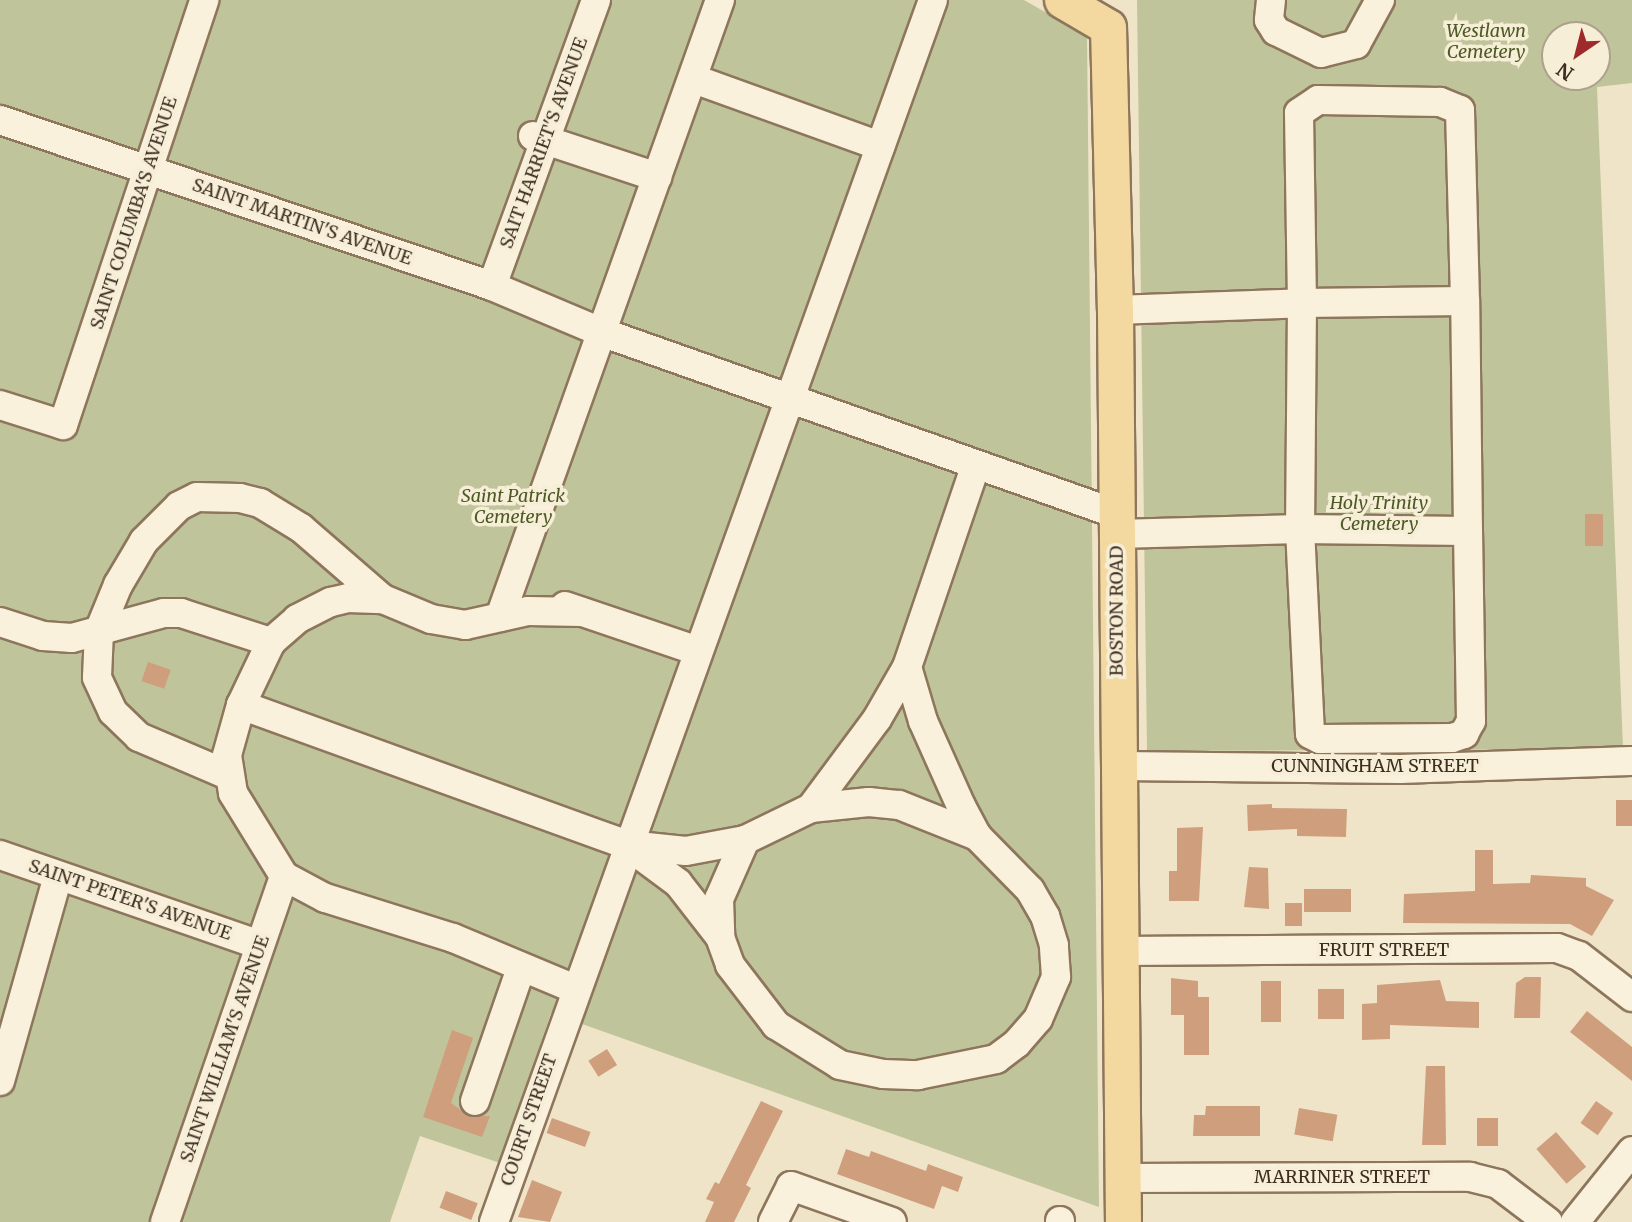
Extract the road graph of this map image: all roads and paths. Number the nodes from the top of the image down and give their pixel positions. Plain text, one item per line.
1 (204, 0) edge
2 (596, 0) edge
3 (720, 0) edge
4 (933, 0) edge
5 (1062, 0) edge
6 (1271, 0) edge
7 (1380, 0) edge
8 (1108, 13) edge
9 (694, 79) junction
10 (0, 120) edge
11 (540, 138) junction
12 (880, 146) junction
13 (149, 170) junction
14 (657, 177) junction
15 (492, 286) junction
16 (1465, 301) junction
17 (1302, 303) junction
18 (1115, 310) junction
19 (601, 332) junction
20 (789, 398) junction
21 (0, 405) edge
22 (976, 464) junction
23 (1117, 524) junction
24 (1300, 529) junction
25 (1468, 531) junction
26 (510, 587) junction
27 (383, 599) junction
28 (582, 612) junction
29 (500, 617) junction
30 (0, 622) edge
31 (99, 631) junction
32 (271, 642) junction
33 (698, 651) junction
34 (907, 667) junction
35 (241, 705) junction
36 (1632, 761) edge
37 (1119, 766) junction
38 (228, 775) junction
39 (811, 808) junction
40 (977, 836) junction
41 (746, 840) junction
42 (628, 845) junction
43 (0, 855) edge
44 (58, 876) junction
45 (285, 876) junction
46 (720, 937) junction
47 (260, 945) junction
48 (1120, 951) junction
49 (521, 968) junction
50 (575, 989) junction
51 (1632, 997) edge
52 (0, 1081) edge
53 (475, 1101) dead end
54 (1632, 1151) edge
55 (1122, 1178) junction
56 (165, 1222) edge
57 (494, 1222) edge
58 (774, 1222) edge
59 (892, 1222) edge
60 (1123, 1222) edge
61 (1548, 1222) edge
62 (1575, 1222) edge

1 - 13 street, SAINT COLUMBA'S AVENUE
2 - 11 street, SAIT HARRIET'S AVENUE
3 - 9 street
4 - 12 street, COURT STREET
5 - 8 main road
6 - 7 street
8 - 18 main road, BOSTON ROAD
9 - 12 street
9 - 14 street
10 - 13 street, SAINT MARTIN'S AVENUE
11 - 14 street
11 - 15 street, SAIT HARRIET'S AVENUE
12 - 20 street, COURT STREET
13 - 15 street, SAINT MARTIN'S AVENUE
13 - 21 street, SAINT COLUMBA'S AVENUE
14 - 19 street
15 - 19 street, SAINT MARTIN'S AVENUE
16 - 17 street
16 - 17 street
16 - 25 street
17 - 18 street
17 - 24 street
18 - 23 main road, BOSTON ROAD
19 - 20 street, SAINT MARTIN'S AVENUE
19 - 26 street
20 - 22 street, SAINT MARTIN'S AVENUE
20 - 33 street, COURT STREET
22 - 23 street, SAINT MARTIN'S AVENUE
22 - 34 street
23 - 24 street
23 - 37 main road, BOSTON ROAD
24 - 25 street
24 - 25 street
26 - 28 street
26 - 29 street
27 - 29 street
27 - 31 street
27 - 32 street
28 - 29 street
28 - 33 street
30 - 31 street
31 - 32 street
31 - 38 street
32 - 35 street
33 - 42 street, COURT STREET
34 - 39 street
34 - 40 street
35 - 38 street
35 - 42 street
36 - 37 street, CUNNINGHAM STREET
37 - 48 main road, BOSTON ROAD
38 - 45 street
39 - 40 street
39 - 41 street
40 - 46 street
41 - 42 street
41 - 46 street
42 - 46 street
42 - 50 street, COURT STREET
43 - 44 street, SAINT PETER'S AVENUE
44 - 47 street, SAINT PETER'S AVENUE
44 - 52 street
45 - 47 street, SAINT WILLIAM'S AVENUE
45 - 49 street
47 - 56 street, SAINT WILLIAM'S AVENUE
48 - 51 street, FRUIT STREET
48 - 55 main road, BOSTON ROAD
49 - 50 street
49 - 53 street
50 - 57 street, COURT STREET
54 - 62 street
55 - 60 main road, BOSTON ROAD
55 - 61 street, MARRINER STREET
58 - 59 street

